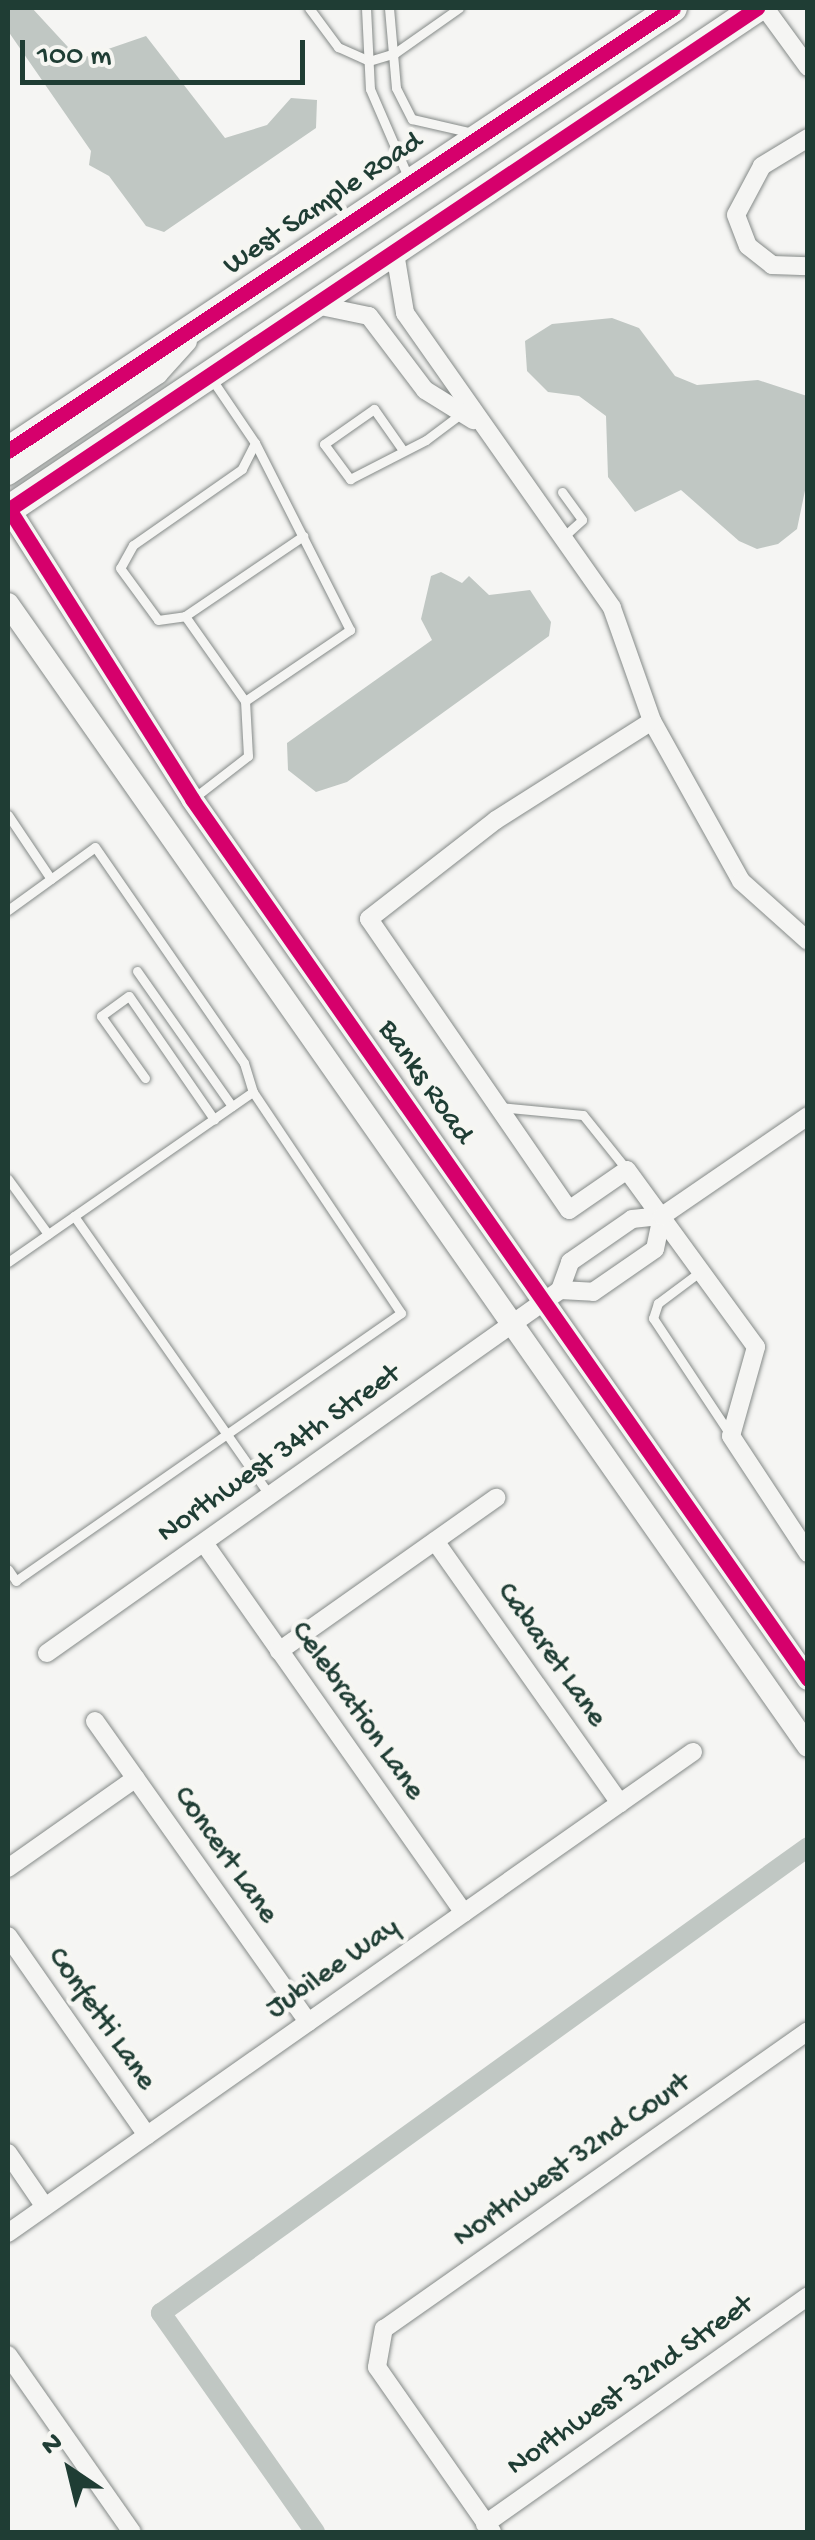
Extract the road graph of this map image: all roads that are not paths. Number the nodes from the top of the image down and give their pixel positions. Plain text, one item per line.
1 (309, 8) edge
2 (366, 8) edge
3 (389, 8) edge
4 (459, 8) edge
5 (673, 8) edge
6 (757, 8) edge
7 (765, 8) edge
8 (395, 53) junction
9 (368, 60) junction
10 (808, 67) edge
11 (480, 134) junction
12 (808, 138) edge
13 (409, 180) junction
14 (394, 247) junction
15 (808, 266) edge
16 (310, 304) junction
17 (204, 319) junction
18 (207, 372) junction
19 (462, 413) junction
20 (482, 426) junction
21 (255, 443) junction
22 (402, 449) junction
23 (8, 451) edge
24 (8, 474) edge
25 (562, 492) dead end
26 (8, 509) edge
27 (303, 536) junction
28 (562, 538) junction
29 (8, 604) edge
30 (185, 616) junction
31 (245, 701) junction
32 (652, 721) junction
33 (192, 799) junction
34 (8, 815) edge
35 (52, 879) junction
36 (8, 910) edge
37 (808, 941) edge
38 (138, 970) dead end
39 (145, 1078) dead end
40 (252, 1092) junction
41 (232, 1106) junction
42 (494, 1108) junction
43 (808, 1116) edge
44 (214, 1118) junction
45 (626, 1170) junction
46 (8, 1180) edge
47 (74, 1216) junction
48 (662, 1216) junction
49 (48, 1234) junction
50 (8, 1262) edge
51 (701, 1271) junction
52 (552, 1296) junction
53 (512, 1323) junction
54 (226, 1435) junction
55 (731, 1436) junction
56 (270, 1496) junction
57 (496, 1498) dead end
58 (436, 1541) junction
59 (204, 1543) junction
60 (808, 1553) edge
61 (8, 1569) edge
62 (280, 1650) junction
63 (48, 1654) dead end
64 (808, 1679) edge
65 (95, 1721) dead end
66 (808, 1746) edge
67 (693, 1752) dead end
68 (136, 1778) junction
69 (620, 1803) junction
70 (8, 1868) edge
71 (464, 1912) junction
72 (8, 1936) edge
73 (308, 2022) junction
74 (808, 2031) edge
75 (148, 2135) junction
76 (8, 2152) edge
77 (46, 2207) junction
78 (8, 2234) edge
79 (808, 2296) edge
80 (8, 2355) edge
81 (14, 2379) edge
82 (488, 2528) edge
83 (132, 2532) edge

1 - 9 lane
2 - 9 lane
3 - 8 lane
4 - 8 lane
5 - 11 main road, West Sample Road
6 - 14 main road
7 - 10 street
8 - 9 lane
8 - 11 lane
9 - 13 lane
11 - 13 main road, West Sample Road
12 - 15 street
13 - 17 main road, West Sample Road
14 - 16 main road
14 - 20 street
16 - 18 main road
16 - 19 street
17 - 23 main road, West Sample Road
17 - 24 street
18 - 21 lane
18 - 26 main road
19 - 20 street
19 - 22 lane
20 - 28 street
21 - 27 lane
21 - 30 lane
22 - 22 lane
25 - 28 lane
26 - 33 street, Banks Road
27 - 30 lane
27 - 31 lane
28 - 32 street
29 - 53 street
30 - 31 lane
31 - 33 lane
32 - 37 street
32 - 42 street
33 - 52 street, Banks Road
34 - 35 lane
35 - 36 lane
35 - 40 lane
38 - 41 lane
39 - 44 lane
40 - 41 lane
40 - 54 lane
41 - 44 lane
42 - 45 lane
42 - 45 street
43 - 48 street
44 - 47 lane
45 - 48 street
46 - 49 lane
47 - 49 lane
47 - 54 lane
48 - 51 street
48 - 52 street
48 - 52 street
49 - 50 lane
51 - 55 street
51 - 55 lane
52 - 53 street, Northwest 34th Street
52 - 64 street, Banks Road
53 - 56 street, Northwest 34th Street
53 - 66 street
54 - 56 lane
54 - 61 lane
55 - 60 street
56 - 59 street, Northwest 34th Street
57 - 58 street
58 - 62 street
58 - 69 street, Cabaret Lane
59 - 62 street, Celebration Lane
59 - 63 street, Northwest 34th Street
62 - 71 street, Celebration Lane
65 - 68 street, Concert Lane
67 - 69 street, Jubilee Way
68 - 70 street
68 - 73 street, Concert Lane
69 - 71 street, Jubilee Way
71 - 73 street, Jubilee Way
72 - 75 street, Confetti Lane
73 - 75 street, Jubilee Way
74 - 82 street, Northwest 32nd Court
75 - 77 street, Jubilee Way
76 - 77 street
77 - 78 street, Jubilee Way
79 - 82 street, Northwest 32nd Street
80 - 81 street
81 - 83 street

